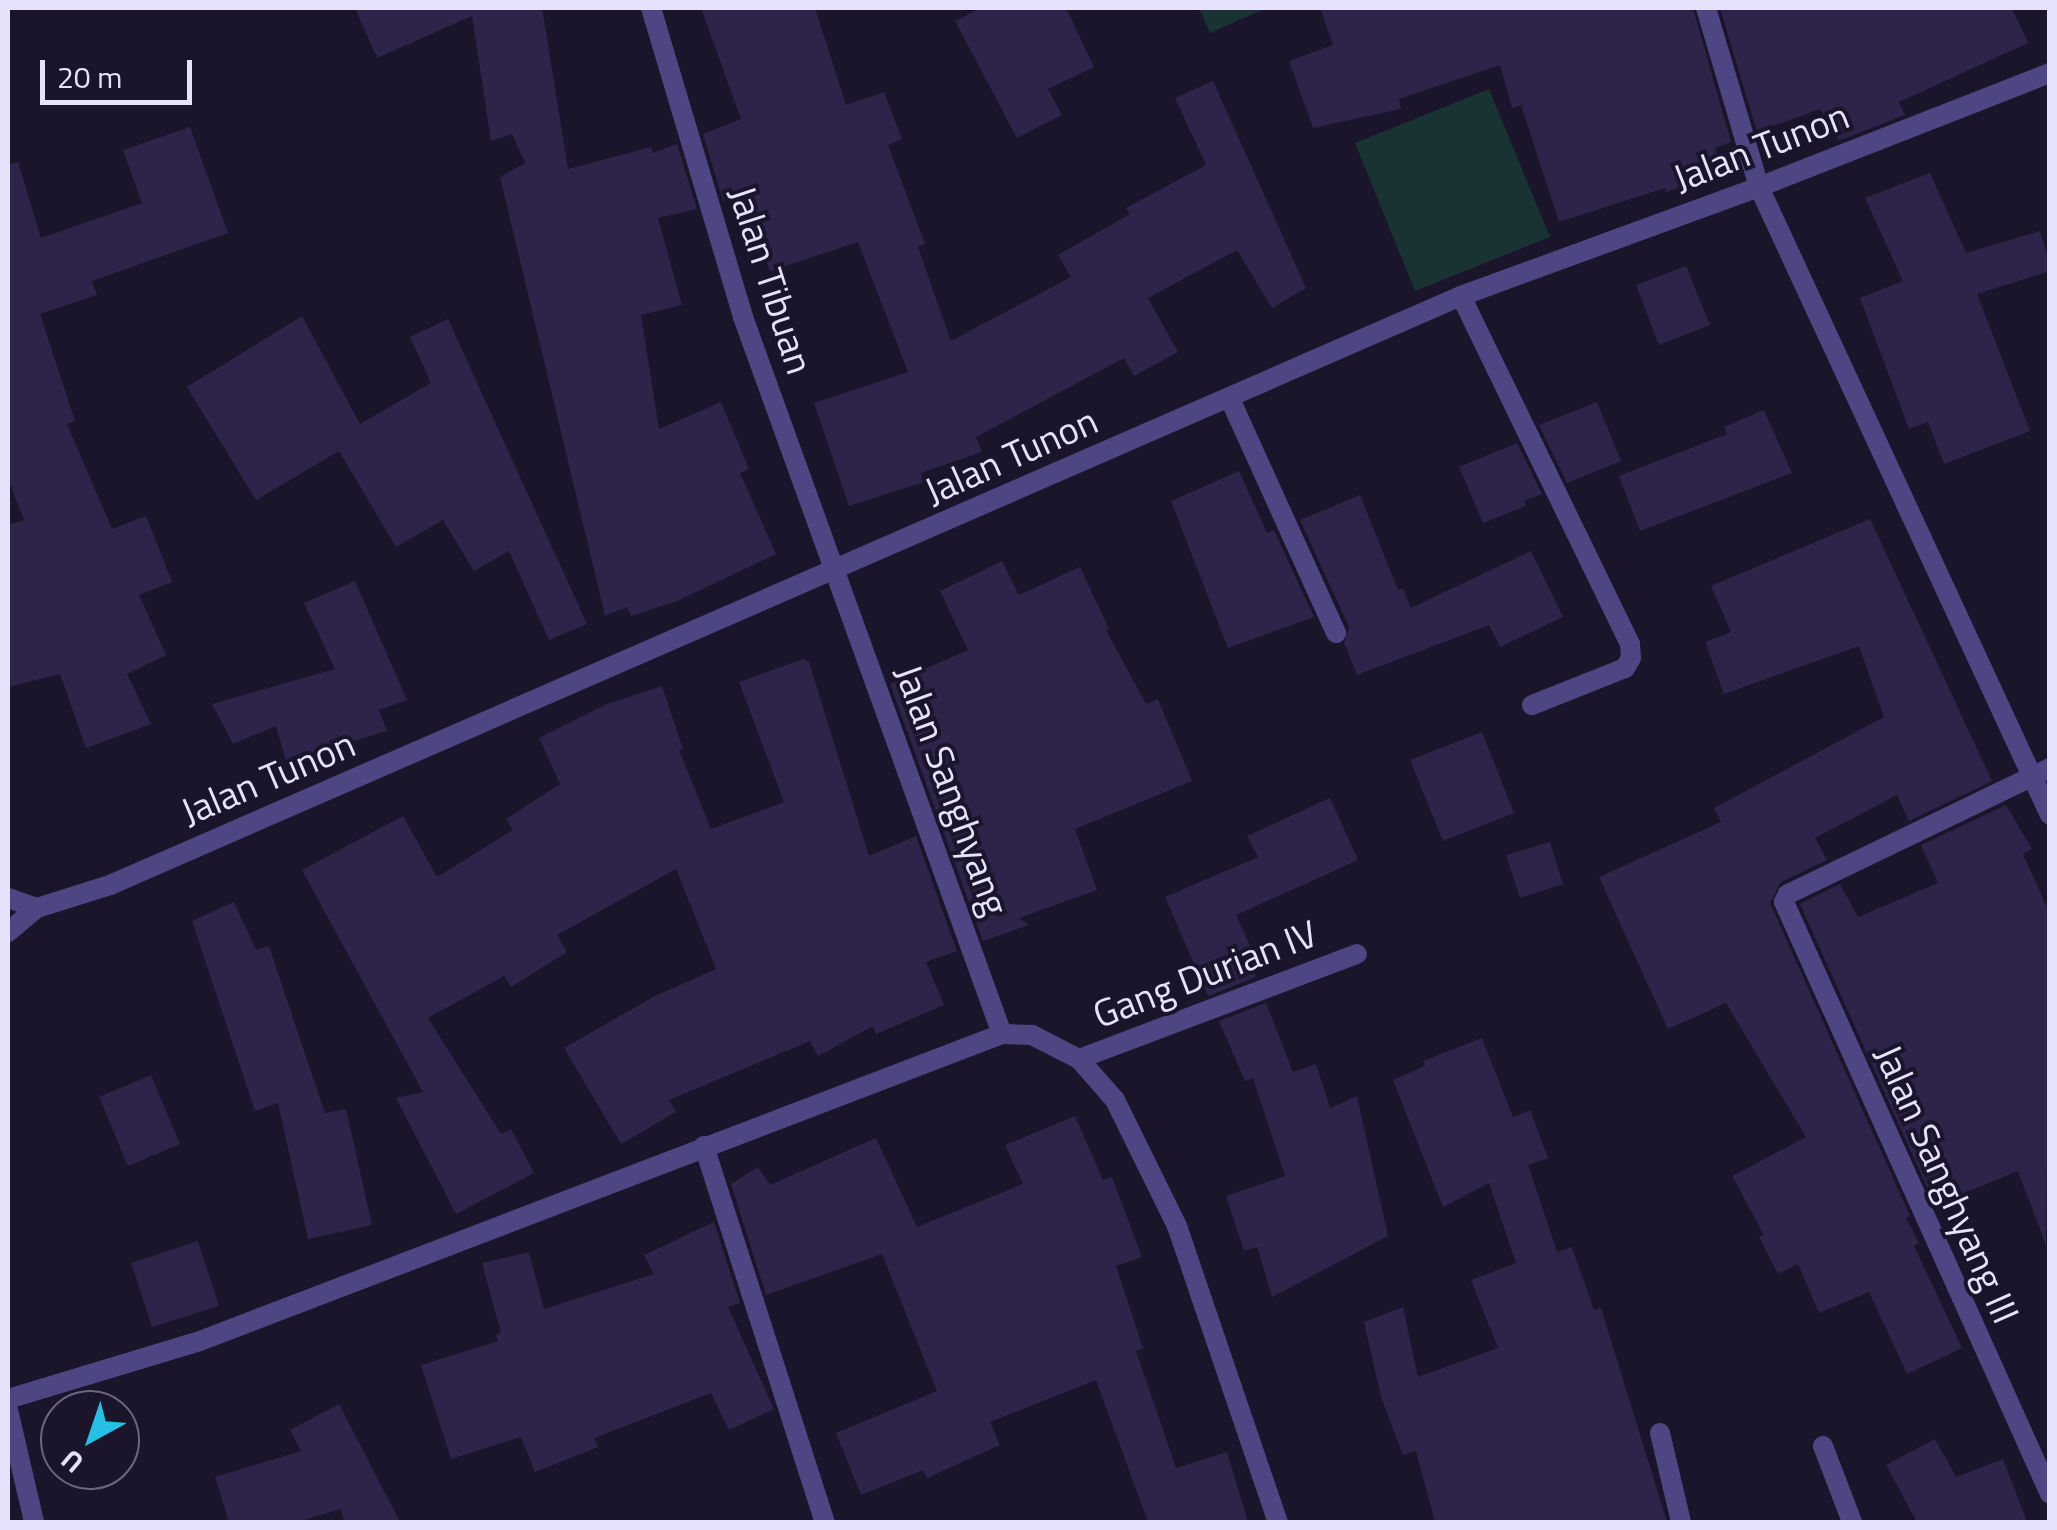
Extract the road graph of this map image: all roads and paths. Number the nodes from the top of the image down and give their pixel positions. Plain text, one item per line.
1 (651, 8) edge
2 (1706, 8) edge
3 (2050, 73) edge
4 (1758, 188) junction
5 (1461, 296) junction
6 (1230, 398) junction
7 (835, 570) junction
8 (1336, 633) dead end
9 (1532, 705) dead end
10 (2050, 768) edge
11 (2029, 779) junction
12 (2050, 815) edge
13 (8, 898) edge
14 (37, 908) junction
15 (8, 932) edge
16 (1357, 954) dead end
17 (1002, 1034) junction
18 (1079, 1059) junction
19 (704, 1146) junction
20 (8, 1399) edge
21 (8, 1410) edge
22 (1660, 1433) dead end
23 (1823, 1446) dead end
24 (2050, 1494) edge
25 (34, 1522) edge
26 (825, 1522) edge
27 (1278, 1522) edge
28 (1682, 1522) edge
29 (1852, 1522) edge

1 - 7 street, Jalan Tibuan
2 - 4 street
3 - 4 street, Jalan Tunon
4 - 5 street, Jalan Tunon
4 - 11 street
5 - 6 street, Jalan Tunon
5 - 9 street
6 - 7 street, Jalan Tunon
6 - 8 street
7 - 14 street, Jalan Tunon
7 - 17 street, Jalan Sanghyang
10 - 11 street
11 - 12 street
11 - 24 street, Jalan Sanghyang III
13 - 14 street
14 - 15 street
16 - 18 street, Gang Durian IV
17 - 18 street
17 - 19 street
18 - 27 street
19 - 20 street
19 - 26 street
21 - 25 street
22 - 28 street
23 - 29 street

